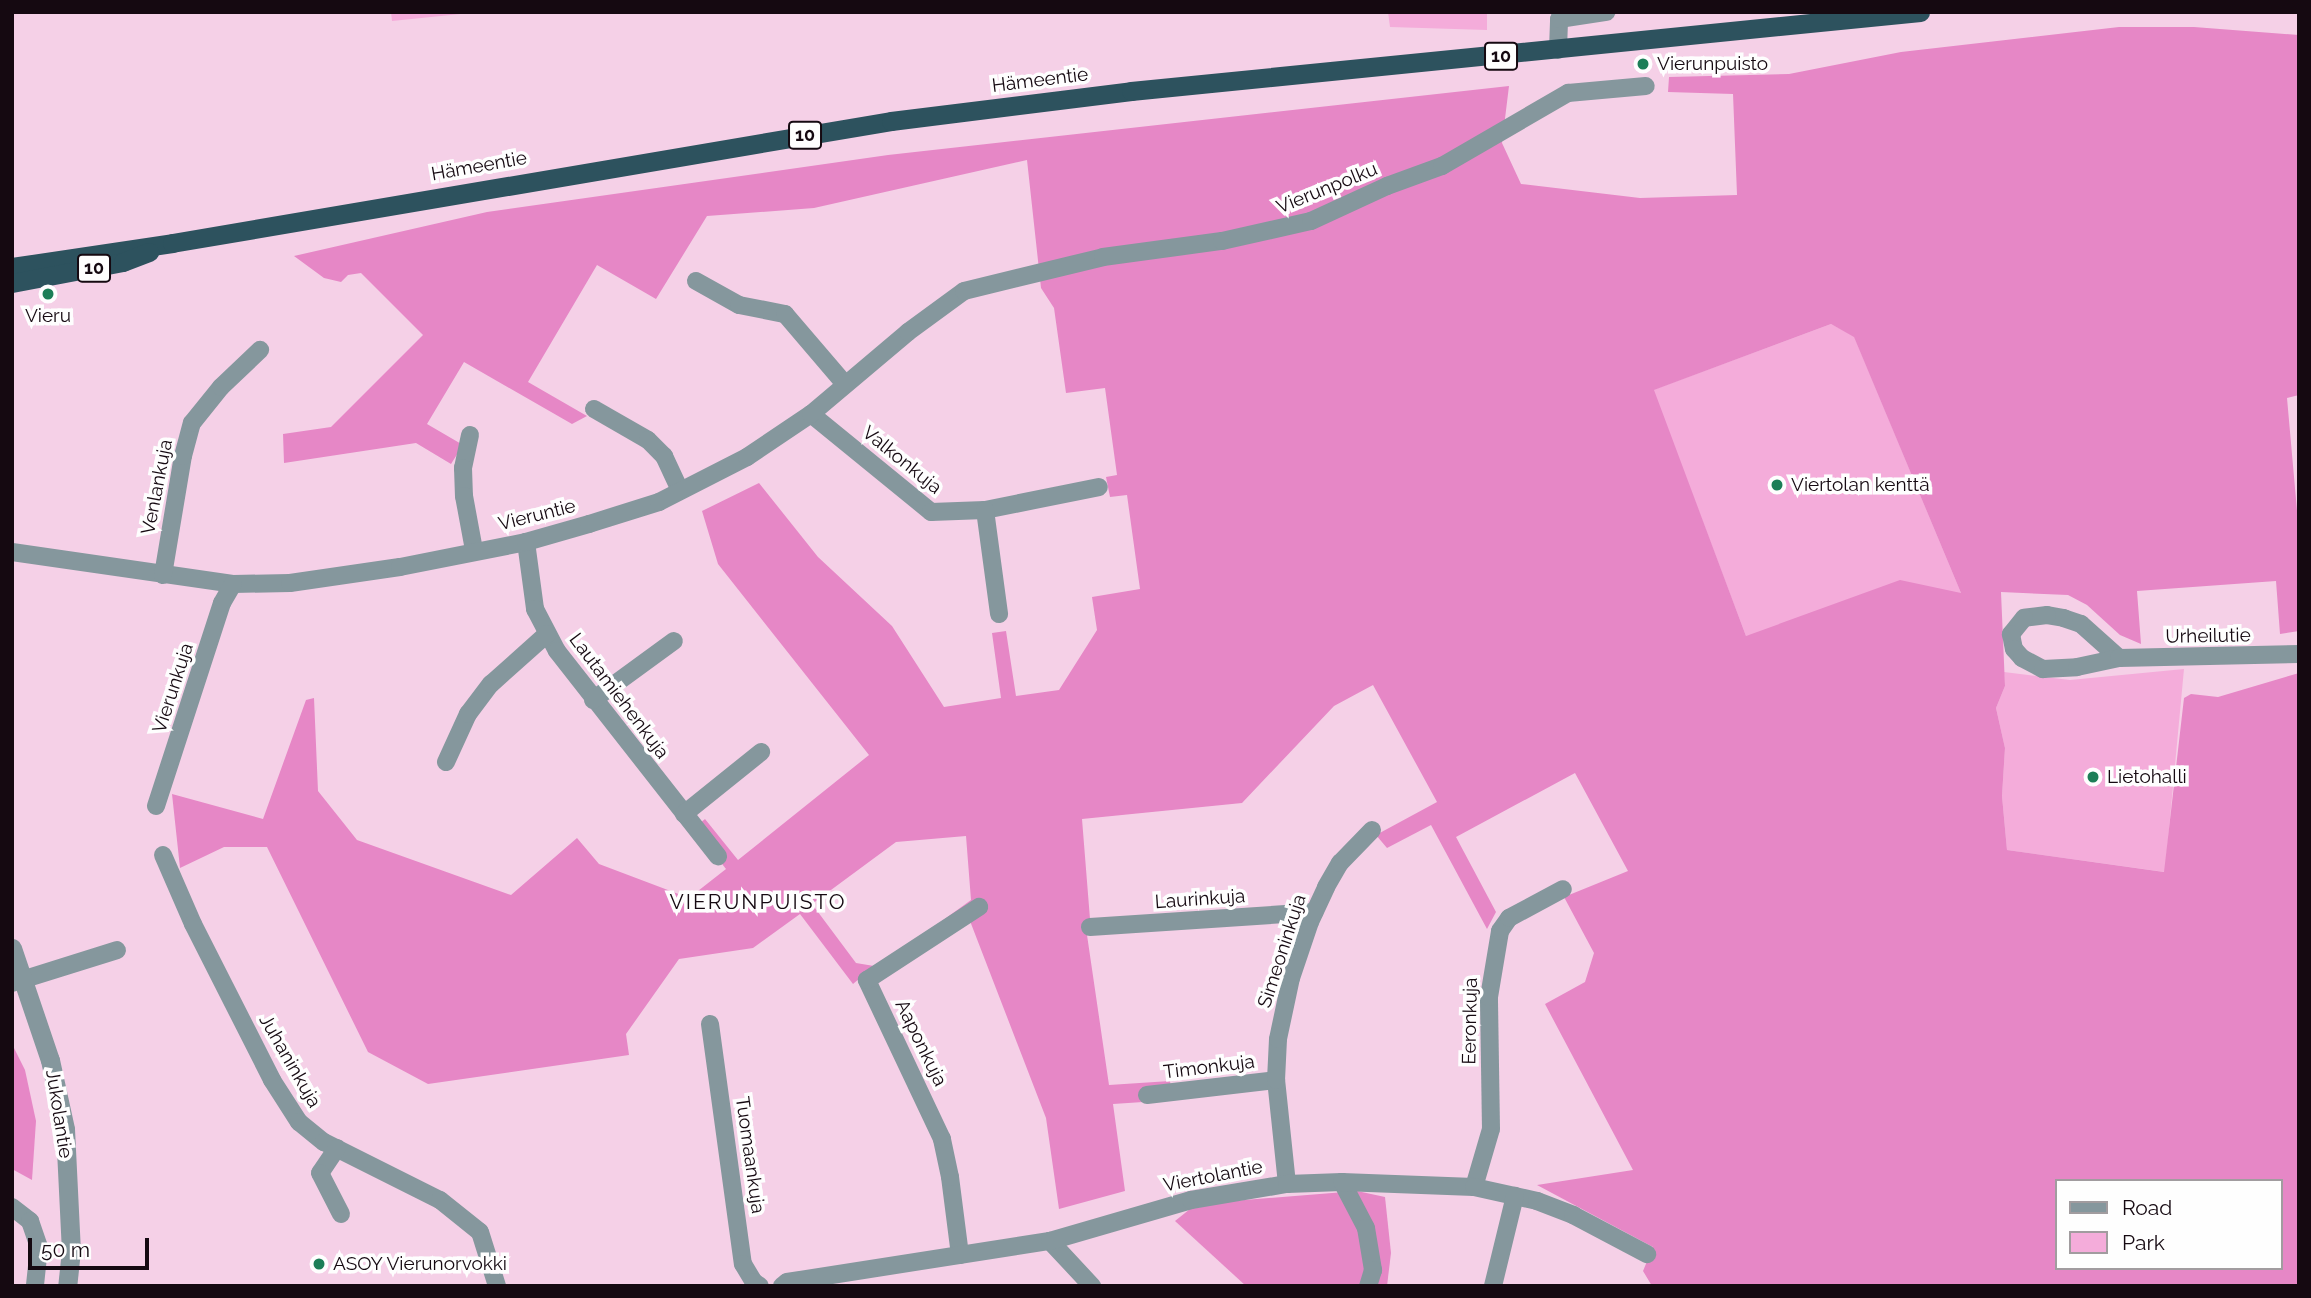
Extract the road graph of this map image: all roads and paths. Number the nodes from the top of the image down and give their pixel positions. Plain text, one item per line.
1 (1606, 12) edge
2 (1920, 12) edge
3 (1558, 50) junction
4 (1646, 86) dead end
5 (172, 243) junction
6 (12, 267) edge
7 (696, 281) dead end
8 (12, 283) edge
9 (1006, 283) joint
10 (260, 350) dead end
11 (844, 383) junction
12 (594, 409) dead end
13 (811, 414) junction
14 (470, 435) dead end
15 (1100, 487) dead end
16 (680, 491) junction
17 (985, 510) junction
18 (526, 542) junction
19 (474, 550) junction
20 (12, 552) edge
21 (163, 575) junction
22 (233, 584) junction
23 (999, 614) dead end
24 (547, 634) junction
25 (674, 641) dead end
26 (2299, 654) edge
27 (2119, 659) junction
28 (593, 700) junction
29 (761, 752) dead end
30 (446, 762) dead end
31 (156, 806) dead end
32 (684, 814) junction
33 (1372, 830) dead end
34 (163, 855) dead end
35 (718, 856) dead end
36 (1563, 889) dead end
37 (979, 907) dead end
38 (1314, 912) junction
39 (1090, 927) dead end
40 (12, 948) edge
41 (117, 950) dead end
42 (18, 981) edge
43 (710, 1024) dead end
44 (1276, 1080) junction
45 (1147, 1095) dead end
46 (337, 1148) junction
47 (1342, 1182) junction
48 (1287, 1184) junction
49 (1474, 1187) junction
50 (1515, 1196) junction
51 (12, 1208) edge
52 (341, 1214) dead end
53 (1050, 1241) junction
54 (1647, 1254) dead end
55 (960, 1255) junction
56 (35, 1286) edge
57 (67, 1286) edge
58 (497, 1286) edge
59 (760, 1286) edge
60 (782, 1286) edge
61 (1092, 1286) edge
62 (1368, 1286) edge
63 (1493, 1286) edge

1 - 3 street
2 - 3 highway, Hämeentie / 10
3 - 5 highway, Hämeentie / 10
4 - 9 street, Vierunpolku
5 - 6 highway, Hämeentie / 10
5 - 8 highway, Hämeentie / 10
7 - 11 street
9 - 11 street, Vieruntie
10 - 21 street, Venlankuja
11 - 13 street, Vieruntie
12 - 16 street
13 - 16 street, Vieruntie
13 - 17 street, Valkonkuja
14 - 19 street
15 - 17 street, Valkonkuja
16 - 18 street, Vieruntie
17 - 23 street
18 - 19 street, Vieruntie
18 - 24 street, Lautamiehenkuja
19 - 22 street, Vieruntie
20 - 21 street, Vieruntie
21 - 22 street, Vieruntie
22 - 31 street, Vierunkuja
24 - 28 street, Lautamiehenkuja
24 - 30 street
25 - 28 street
26 - 27 street, Urheilutie
27 - 27 street, Urheilutie
28 - 32 street, Lautamiehenkuja
29 - 32 street
32 - 35 street, Lautamiehenkuja
33 - 38 street, Simeoninkuja
34 - 46 street, Juhaninkuja
36 - 49 street, Eeronkuja
37 - 55 street, Aaponkuja
38 - 39 street, Laurinkuja
38 - 44 street, Simeoninkuja
40 - 42 street, Jukolantie
41 - 42 street
42 - 57 street, Jukolantie
43 - 59 street, Tuomaankuja
44 - 45 street, Timonkuja
44 - 48 street, Simeoninkuja
46 - 52 street
46 - 58 street, Juhaninkuja
47 - 48 street, Viertolantie
47 - 49 street, Viertolantie
47 - 62 street
48 - 53 street, Viertolantie
49 - 50 street, Viertolantie
50 - 54 street, Viertolantie
50 - 63 street
51 - 56 street
53 - 55 street, Viertolantie
53 - 61 street
55 - 60 street, Viertolantie

